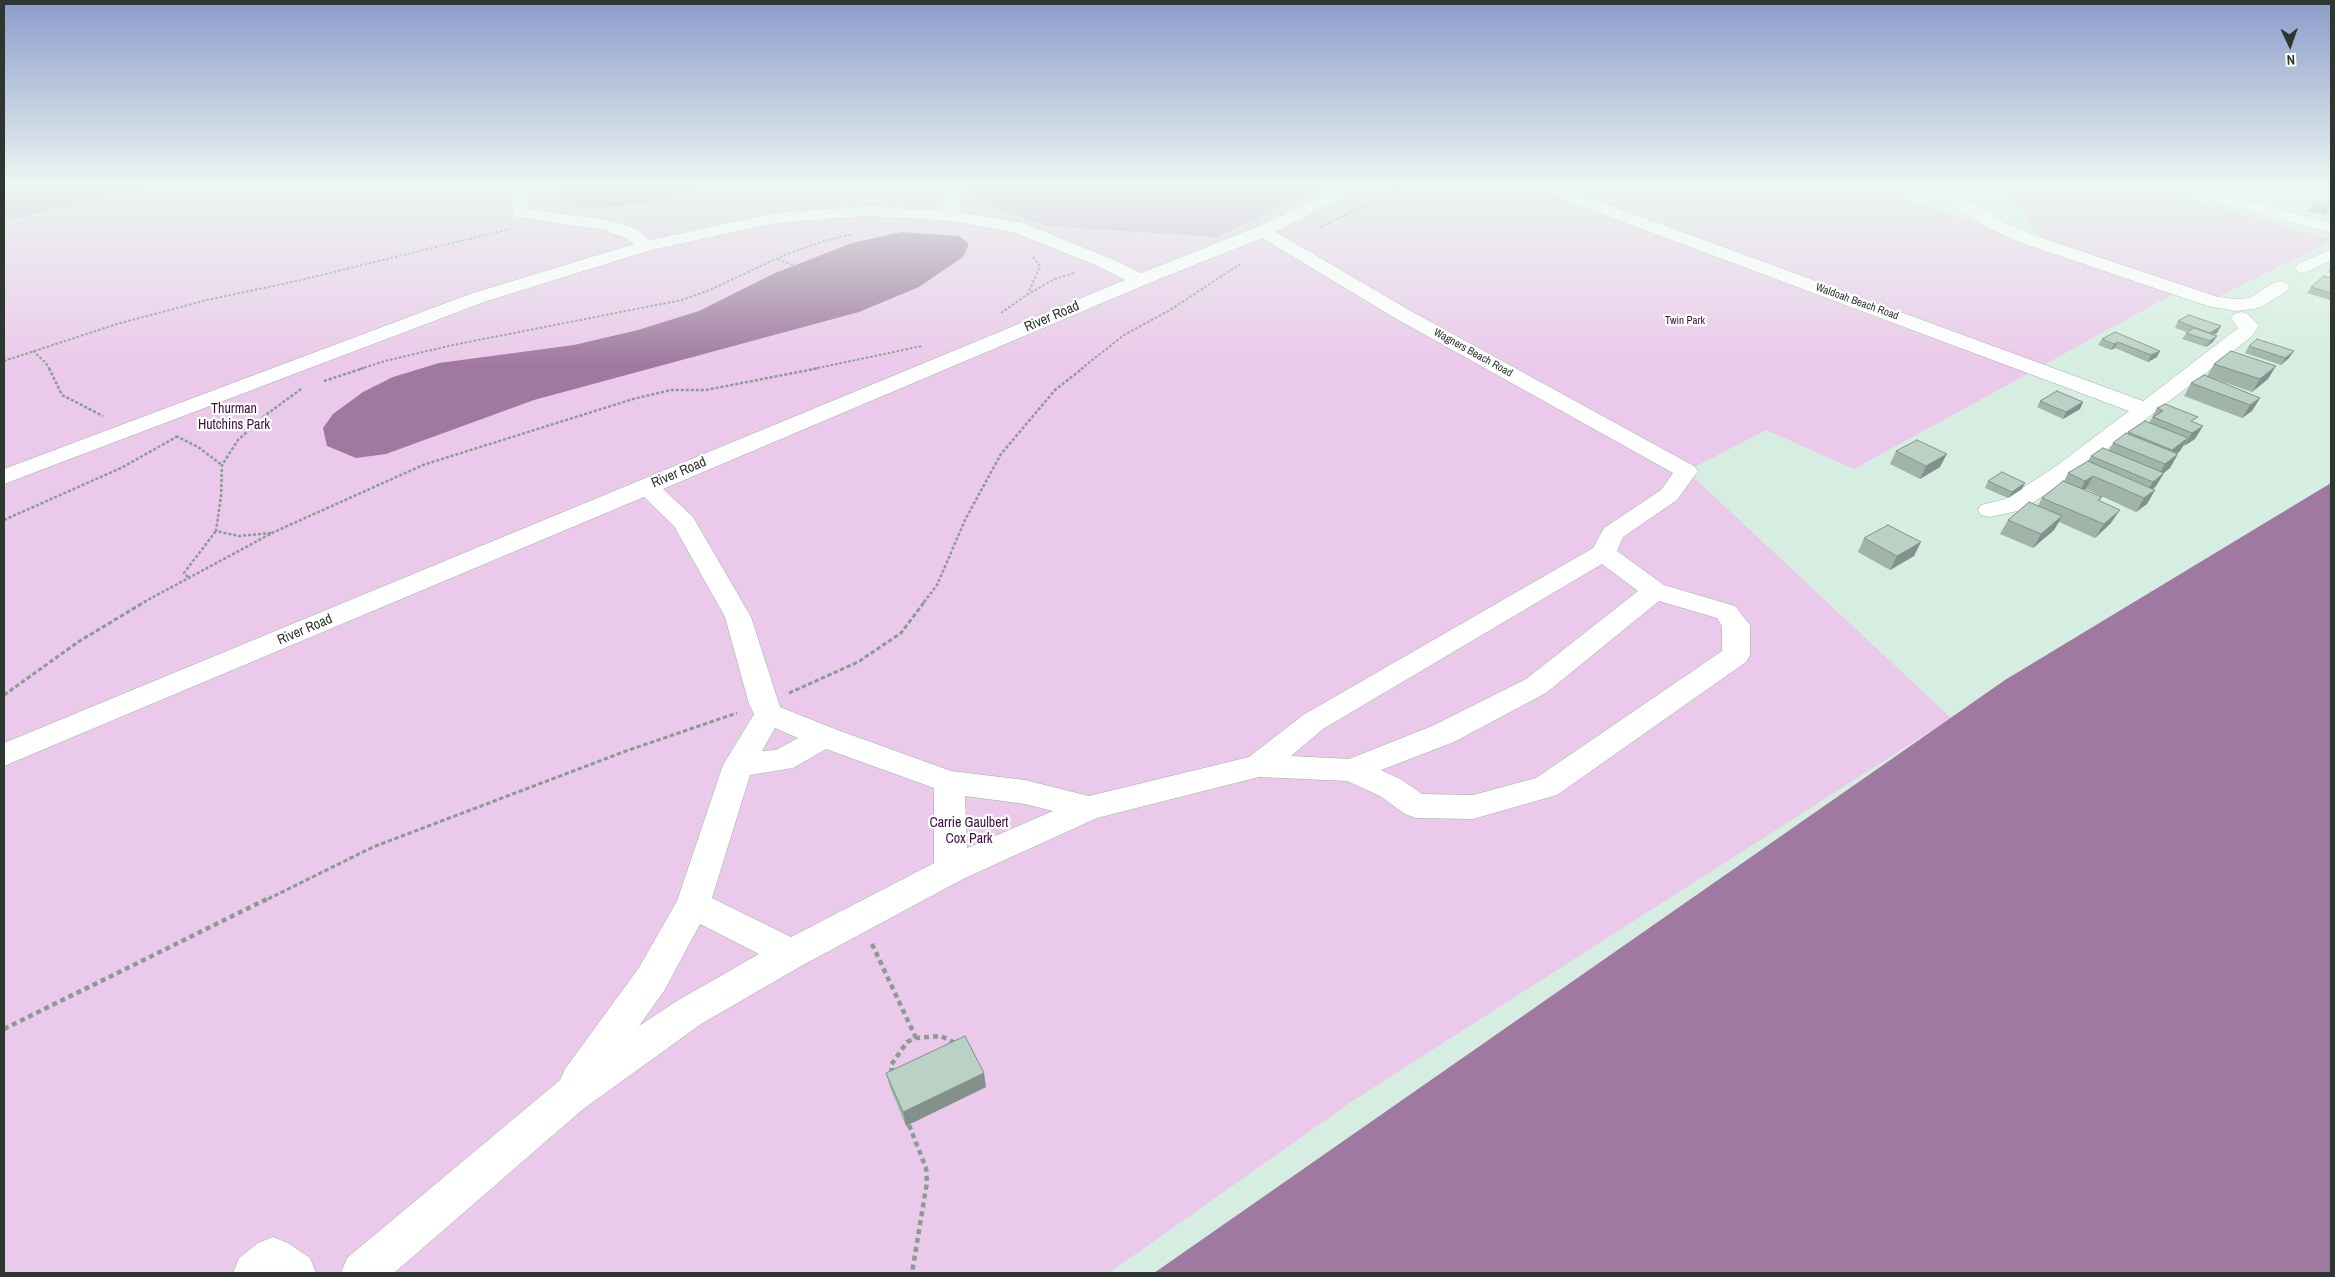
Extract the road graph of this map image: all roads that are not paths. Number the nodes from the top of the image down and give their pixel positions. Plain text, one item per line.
1 (646, 246) edge
2 (1063, 246) edge
3 (1226, 246) edge
4 (1287, 246) edge
5 (1702, 246) edge
6 (2047, 246) edge
7 (2331, 254) edge
8 (2304, 268) dead end
9 (1140, 280) junction
10 (2280, 288) dead end
11 (2241, 318) dead end
12 (2144, 409) junction
13 (4, 476) edge
14 (647, 487) junction
15 (1990, 510) dead end
16 (1603, 553) junction
17 (1655, 591) junction
18 (769, 714) junction
19 (824, 737) junction
20 (4, 755) edge
21 (738, 765) junction
22 (1259, 766) junction
23 (1351, 770) junction
24 (949, 782) junction
25 (1089, 808) junction
26 (952, 870) junction
27 (693, 904) junction
28 (791, 954) junction
29 (568, 1097) junction
30 (254, 1273) edge
31 (294, 1273) edge
32 (362, 1273) edge

1 - 13 street
2 - 9 street
3 - 9 street, River Road
4 - 16 street, Wagners Beach Road
5 - 12 street, Waldoah Beach Road
6 - 10 street
7 - 8 street
9 - 14 street, River Road
11 - 12 street
12 - 15 street
14 - 18 street
14 - 20 street, River Road
16 - 17 street
16 - 22 street
17 - 23 street
17 - 23 street
18 - 19 street
18 - 21 street
19 - 21 street
19 - 24 street
21 - 27 street
22 - 23 street
22 - 25 street
24 - 25 street
24 - 26 street
25 - 26 street
26 - 28 street
27 - 28 street
27 - 29 street
28 - 29 street
29 - 32 street
30 - 31 street

